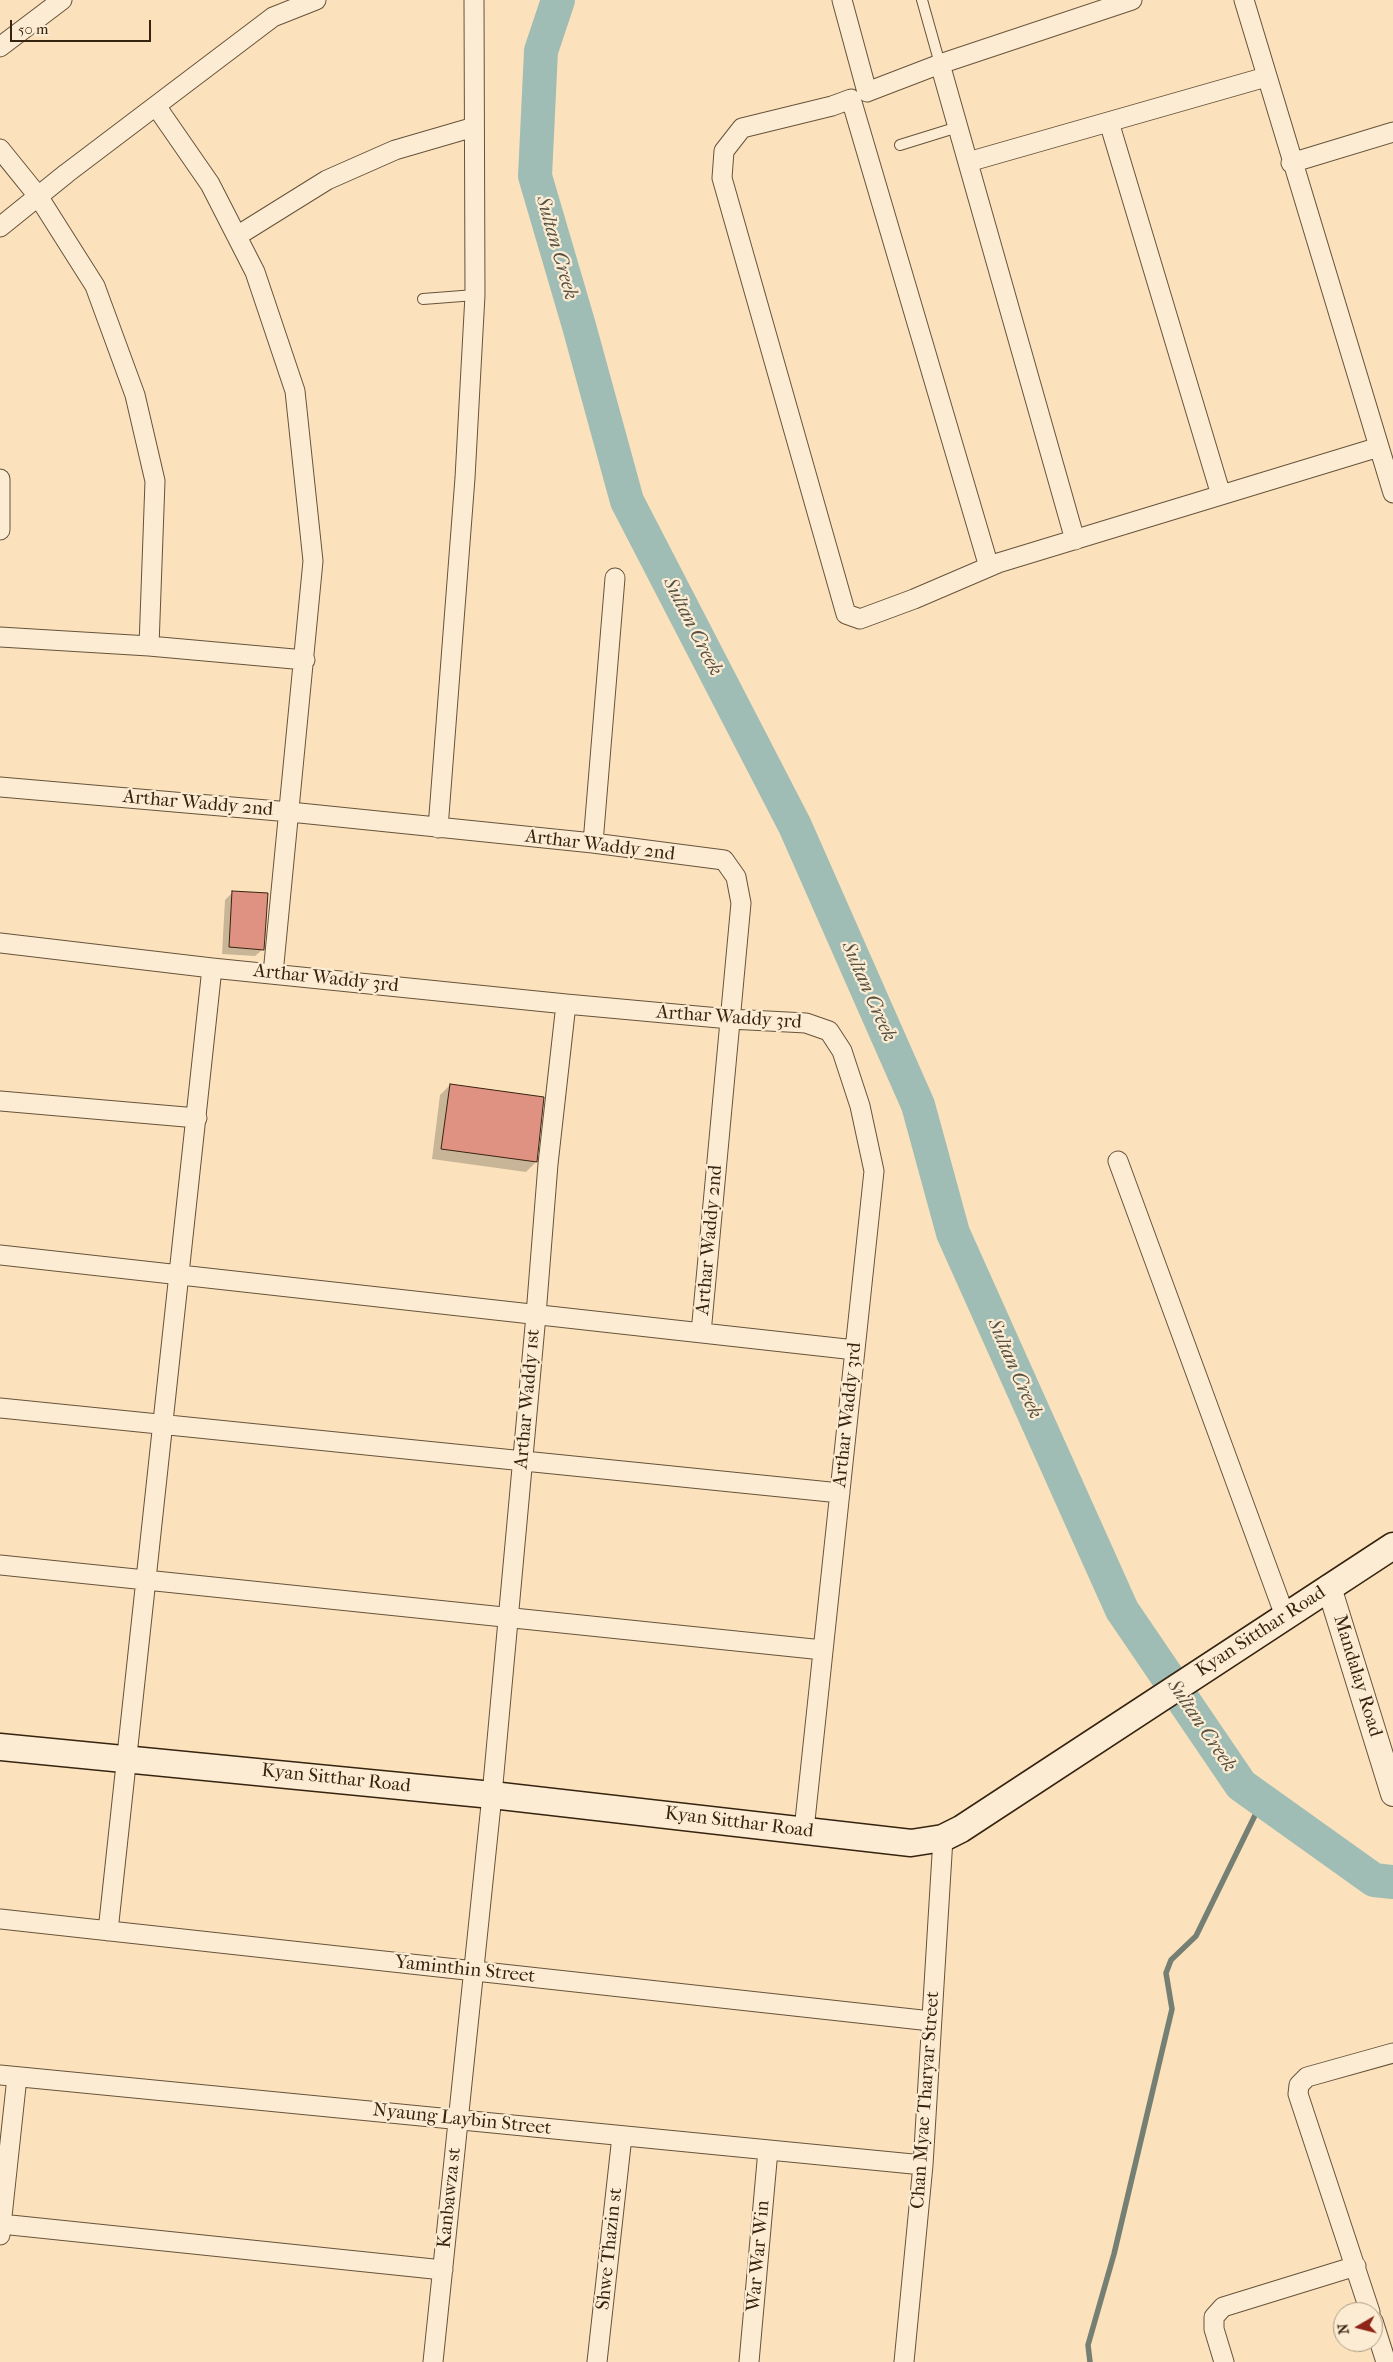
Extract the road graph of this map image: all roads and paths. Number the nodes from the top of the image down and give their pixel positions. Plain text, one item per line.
1 (62, 0) edge
2 (316, 0) edge
3 (474, 0) edge
4 (842, 0) edge
5 (922, 0) edge
6 (1132, 0) edge
7 (1244, 0) edge
8 (1106, 4) edge
9 (0, 46) edge
10 (940, 64) junction
11 (1266, 78) junction
12 (859, 96) junction
13 (156, 106) junction
14 (1110, 122) junction
15 (474, 127) junction
16 (958, 127) junction
17 (1393, 132) edge
18 (900, 145) dead end
19 (0, 149) edge
20 (968, 162) junction
21 (1291, 164) junction
22 (38, 196) junction
23 (0, 227) edge
24 (237, 236) junction
25 (475, 295) junction
26 (423, 299) dead end
27 (1379, 447) junction
28 (0, 479) edge
29 (1393, 493) edge
30 (1222, 495) junction
31 (0, 530) edge
32 (1075, 540) junction
33 (989, 567) junction
34 (615, 578) dead end
35 (0, 637) edge
36 (149, 646) junction
37 (305, 660) junction
38 (0, 786) edge
39 (290, 812) junction
40 (438, 828) junction
41 (593, 843) junction
42 (0, 943) edge
43 (212, 968) junction
44 (273, 974) junction
45 (566, 1004) junction
46 (730, 1019) junction
47 (0, 1101) edge
48 (197, 1118) junction
49 (1118, 1161) dead end
50 (0, 1255) edge
51 (180, 1275) junction
52 (536, 1315) junction
53 (701, 1333) junction
54 (855, 1350) junction
55 (0, 1408) edge
56 (163, 1425) junction
57 (523, 1461) junction
58 (840, 1493) junction
59 (1393, 1546) edge
60 (0, 1565) edge
61 (146, 1580) junction
62 (1329, 1587) junction
63 (1285, 1616) junction
64 (508, 1618) junction
65 (823, 1650) junction
66 (0, 1747) edge
67 (127, 1759) junction
68 (1392, 1784) edge
69 (492, 1795) junction
70 (804, 1830) junction
71 (943, 1838) junction
72 (0, 1919) edge
73 (108, 1931) junction
74 (474, 1971) junction
75 (931, 2021) junction
76 (1393, 2053) edge
77 (8, 2076) edge
78 (458, 2120) junction
79 (622, 2136) junction
80 (768, 2150) junction
81 (923, 2165) junction
82 (1, 2230) edge
83 (1356, 2266) junction
84 (443, 2270) junction
85 (1367, 2302) edge
86 (433, 2362) edge
87 (598, 2362) edge
88 (749, 2362) edge
89 (904, 2362) edge
90 (1224, 2362) edge

1 - 9 street
2 - 13 street
3 - 15 street
4 - 12 street
5 - 10 lane
6 - 8 street
7 - 11 street
8 - 10 street
10 - 12 street
10 - 16 street
11 - 14 street
11 - 21 street
12 - 33 street
12 - 33 street
13 - 22 street
13 - 24 street
14 - 20 street
14 - 30 street
15 - 24 street
15 - 25 street
16 - 18 lane
16 - 20 street
17 - 21 street
19 - 22 street
20 - 32 street
21 - 27 street
22 - 23 street
22 - 36 street
24 - 37 street
25 - 26 lane
25 - 40 street
27 - 29 street
27 - 30 street
28 - 31 street
30 - 32 street
32 - 33 street
34 - 41 street
35 - 36 street
36 - 37 street
37 - 39 street
38 - 39 street, Arthar Waddy 2nd
39 - 40 street, Arthar Waddy 2nd
39 - 44 street
40 - 41 street, Arthar Waddy 2nd
41 - 46 street, Arthar Waddy 2nd
42 - 43 street, Arthar Waddy 3rd
43 - 44 street, Arthar Waddy 3rd
43 - 48 street
44 - 45 street, Arthar Waddy 3rd
45 - 46 street, Arthar Waddy 3rd
45 - 52 street, Arthar Waddy 1st
46 - 53 street, Arthar Waddy 2nd
46 - 54 street, Arthar Waddy 3rd
47 - 48 street
48 - 51 street
49 - 63 street
50 - 51 street
51 - 52 street
51 - 56 street
52 - 53 street
52 - 57 street, Arthar Waddy 1st
53 - 54 street
54 - 58 street, Arthar Waddy 3rd
55 - 56 street
56 - 57 street
56 - 61 street
57 - 58 street
57 - 64 street, Arthar Waddy 1st
58 - 65 street, Arthar Waddy 3rd
59 - 62 main road, Kyan Sitthar Road
60 - 61 street
61 - 64 street
61 - 67 street
62 - 63 main road, Kyan Sitthar Road
62 - 68 street, Mandalay Road
63 - 71 main road, Kyan Sitthar Road
64 - 65 street
64 - 69 street, Arthar Waddy 1st
65 - 70 street, Arthar Waddy 3rd
66 - 67 main road, Kyan Sitthar Road
67 - 69 main road, Kyan Sitthar Road
67 - 73 street
69 - 70 main road, Kyan Sitthar Road
69 - 74 street, Kanbawza st
70 - 71 main road, Kyan Sitthar Road
71 - 75 street, Chan Myae Tharyar Street
72 - 73 street, Yaminthin Street
73 - 74 street, Yaminthin Street
74 - 75 street, Yaminthin Street
74 - 78 street, Kanbawza st
75 - 81 street, Chan Myae Tharyar Street
76 - 83 street
77 - 78 street, Nyaung Laybin Street
77 - 82 street
78 - 79 street, Nyaung Laybin Street
78 - 84 street, Kanbawza st
79 - 80 street, Nyaung Laybin Street
79 - 87 street, Shwe Thazin st
80 - 81 street, Nyaung Laybin Street
80 - 88 street, War War Win
81 - 89 street, Chan Myae Tharyar Street
82 - 84 street
83 - 85 street
83 - 90 street
84 - 86 street, Kanbawza st

